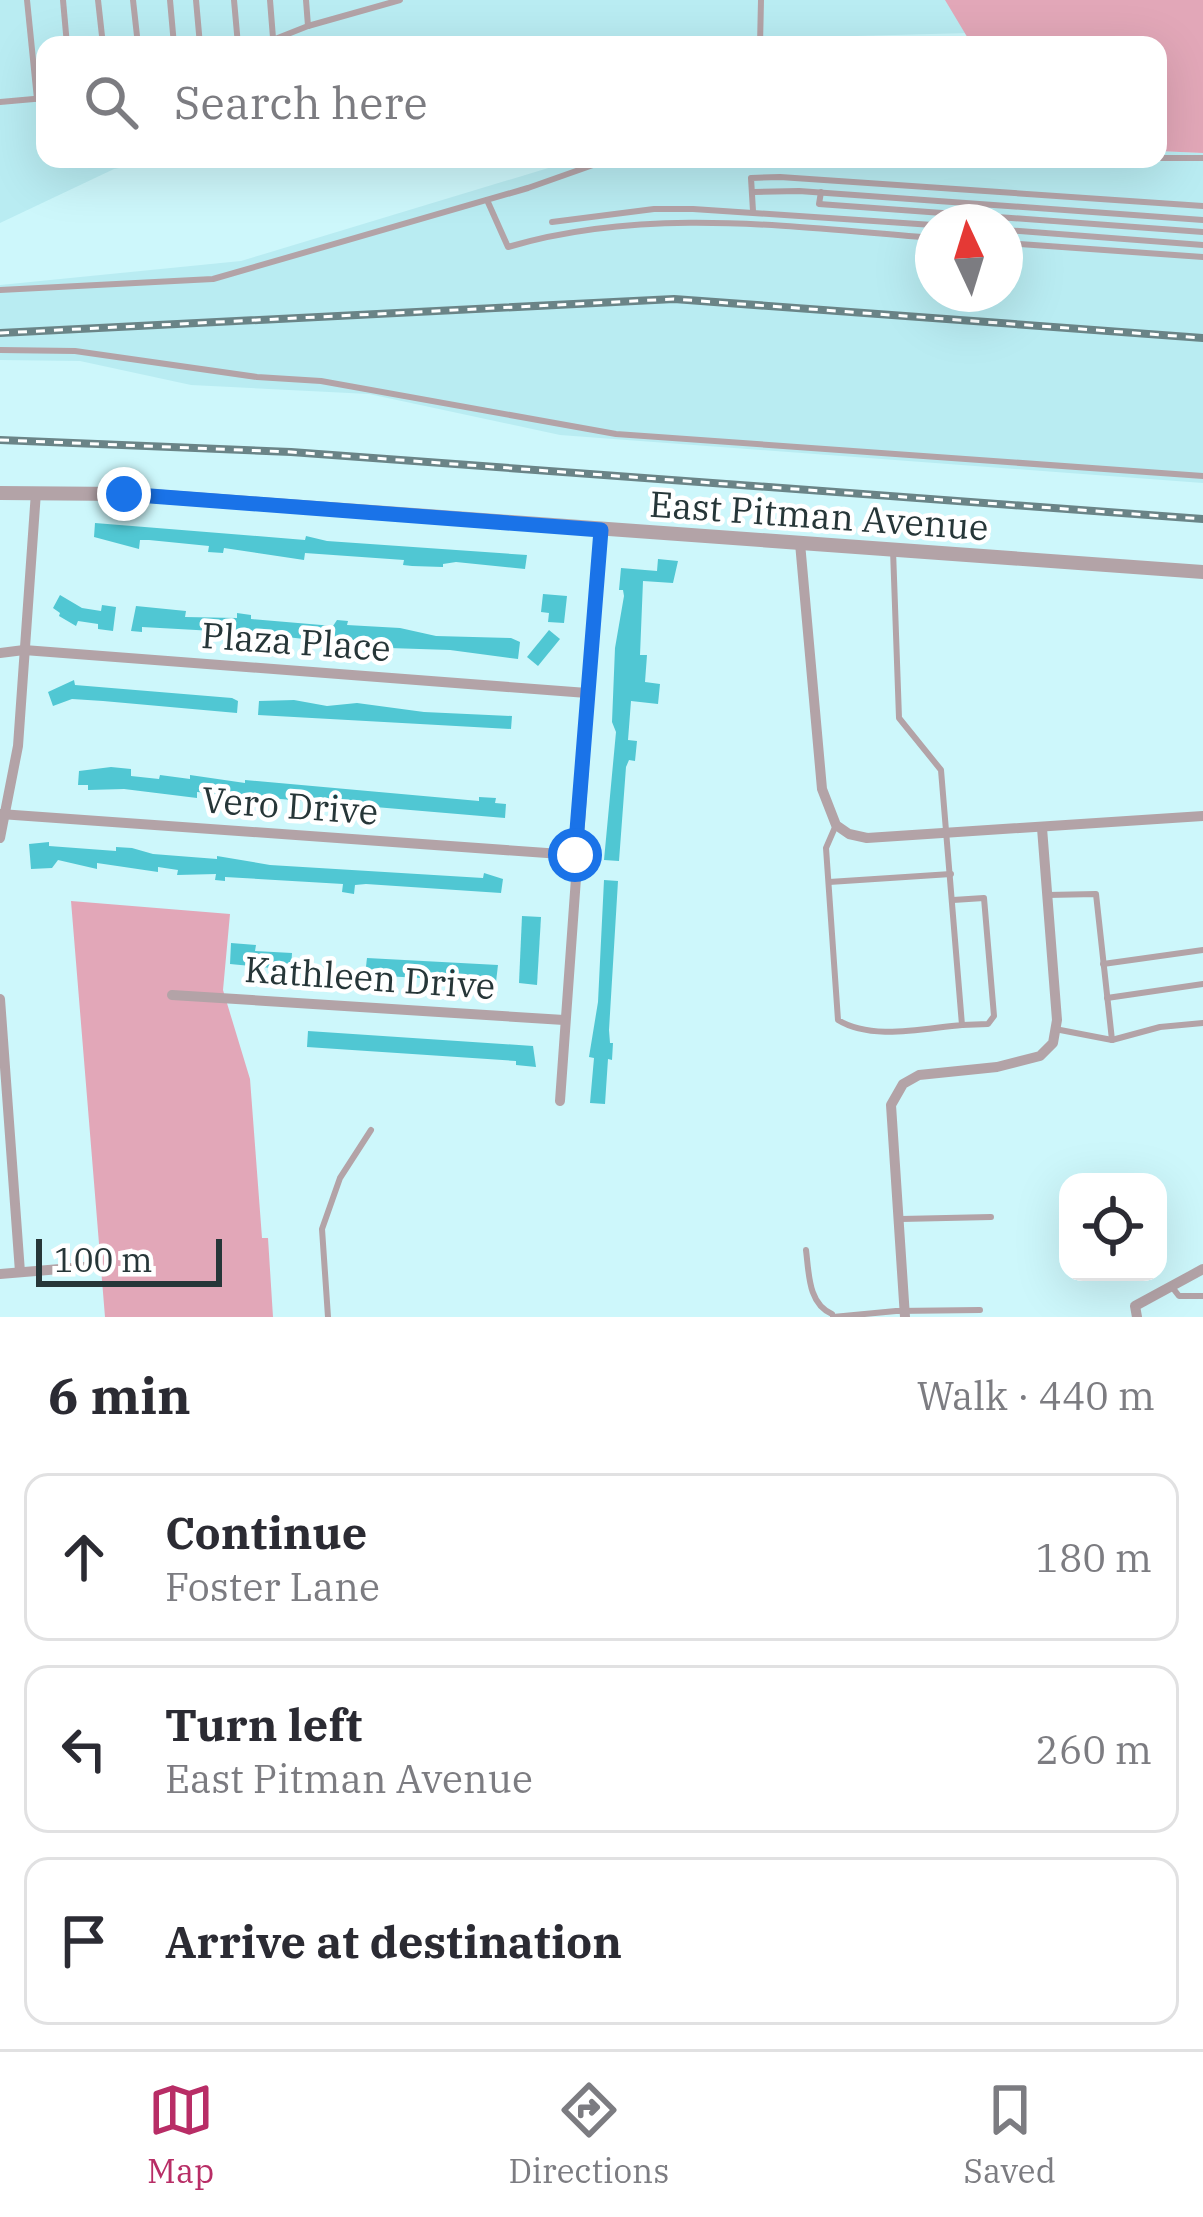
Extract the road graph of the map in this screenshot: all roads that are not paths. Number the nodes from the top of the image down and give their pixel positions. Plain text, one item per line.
1 (27, 0) edge
2 (63, 0) edge
3 (98, 0) edge
4 (133, 0) edge
5 (170, 0) edge
6 (196, 0) edge
7 (235, 0) edge
8 (270, 0) edge
9 (306, 0) edge
10 (340, 0) edge
11 (400, 0) edge
12 (761, 0) edge
13 (368, 4) edge
14 (342, 16) junction
15 (308, 26) junction
16 (66, 36) edge
17 (102, 36) edge
18 (136, 36) edge
19 (173, 36) edge
20 (199, 36) edge
21 (237, 36) edge
22 (273, 36) edge
23 (281, 36) edge
24 (760, 36) edge
25 (36, 64) edge
26 (36, 99) edge
27 (0, 102) edge
28 (1167, 158) edge
29 (1203, 158) edge
30 (583, 168) edge
31 (754, 192) junction
32 (821, 192) junction
33 (487, 200) junction
34 (1203, 206) edge
35 (753, 211) junction
36 (1203, 220) edge
37 (552, 222) dead end
38 (915, 224) edge
39 (1023, 231) edge
40 (1203, 232) edge
41 (915, 237) edge
42 (1023, 244) edge
43 (1203, 245) edge
44 (1203, 257) edge
45 (0, 290) edge
46 (0, 350) edge
47 (1203, 476) edge
48 (36, 492) junction
49 (0, 493) edge
50 (601, 530) junction
51 (800, 543) junction
52 (893, 550) junction
53 (1203, 572) edge
54 (24, 650) junction
55 (0, 653) edge
56 (587, 693) junction
57 (2, 814) edge
58 (1203, 816) edge
59 (836, 825) junction
60 (1042, 828) junction
61 (946, 835) junction
62 (0, 838) edge
63 (575, 855) junction
64 (951, 874) junction
65 (828, 882) junction
66 (1047, 895) junction
67 (952, 900) junction
68 (1203, 950) edge
69 (1103, 964) junction
70 (1203, 984) edge
71 (172, 995) dead end
72 (1107, 998) junction
73 (0, 1000) edge
74 (564, 1020) junction
75 (1203, 1023) edge
76 (962, 1025) junction
77 (1055, 1029) junction
78 (1112, 1040) junction
79 (560, 1101) dead end
80 (370, 1130) dead end
81 (991, 1217) dead end
82 (897, 1219) junction
83 (806, 1250) dead end
84 (96, 1266) dead end
85 (1203, 1269) edge
86 (20, 1272) junction
87 (0, 1274) edge
88 (1170, 1284) junction
89 (1203, 1295) edge
90 (980, 1310) dead end
91 (871, 1315) edge
92 (904, 1315) edge
93 (833, 1316) edge
94 (328, 1317) edge
95 (1137, 1317) edge

1 - 25 lane
2 - 16 lane
3 - 17 lane
4 - 18 lane
5 - 19 lane
6 - 20 lane
7 - 21 lane
8 - 22 lane
9 - 15 lane
10 - 14 lane
11 - 13 lane
12 - 24 lane
13 - 14 lane
14 - 15 lane
15 - 23 lane
26 - 27 lane
28 - 29 lane
30 - 33 lane
31 - 32 lane
31 - 34 lane
31 - 35 lane
32 - 36 lane
32 - 40 lane
33 - 41 lane
33 - 45 lane
35 - 37 lane
35 - 38 lane
39 - 43 lane
42 - 44 lane
46 - 47 lane
48 - 49 street, East Pitman Avenue
48 - 50 street, East Pitman Avenue
48 - 54 street
50 - 51 street, East Pitman Avenue
50 - 56 street
51 - 52 street, East Pitman Avenue
51 - 59 street
52 - 53 street, East Pitman Avenue
52 - 61 lane
54 - 55 street, Plaza Place
54 - 56 street, Plaza Place
54 - 57 street
56 - 63 street
57 - 62 street
57 - 63 street, Vero Drive
58 - 60 street
59 - 61 street
59 - 65 lane
60 - 61 street
60 - 66 street
61 - 64 lane
63 - 74 street
64 - 65 lane
64 - 67 lane
65 - 76 lane
66 - 69 lane
66 - 77 street
67 - 76 lane
67 - 76 lane
68 - 69 lane
69 - 72 lane
70 - 72 lane
71 - 74 street, Kathleen Drive
72 - 78 lane
73 - 86 street
74 - 79 street
75 - 78 lane
77 - 78 lane
77 - 82 street
80 - 94 lane
81 - 82 lane
82 - 92 street
83 - 93 lane
84 - 86 street
85 - 88 street
86 - 87 street
88 - 89 lane
88 - 95 street
90 - 92 lane
91 - 92 lane
91 - 93 lane

